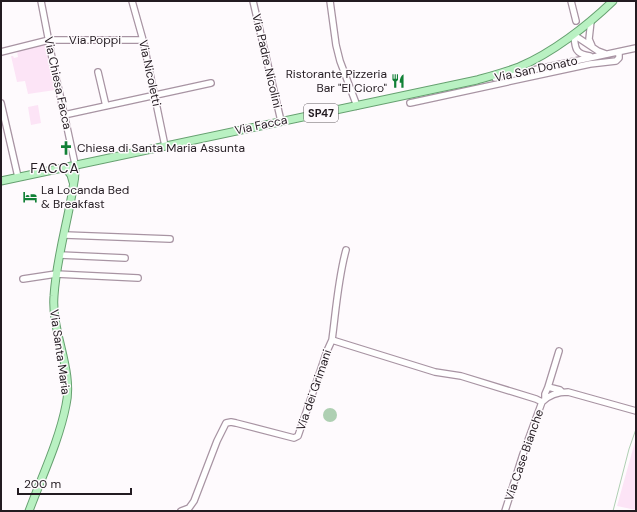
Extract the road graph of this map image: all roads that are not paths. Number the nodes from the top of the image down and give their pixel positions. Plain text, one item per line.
1 (41, 1) edge
2 (132, 1) edge
3 (253, 1) edge
4 (330, 1) edge
5 (571, 1) edge
6 (613, 1) edge
7 (576, 21) dead end
8 (591, 22) junction
9 (574, 34) junction
10 (49, 40) junction
11 (143, 40) junction
12 (592, 47) junction
13 (636, 48) edge
14 (1, 52) edge
15 (619, 52) junction
16 (606, 54) junction
17 (594, 57) junction
18 (98, 72) dead end
19 (477, 80) junction
20 (211, 83) dead end
21 (154, 95) junction
22 (1, 103) edge
23 (410, 103) dead end
24 (106, 106) junction
25 (356, 106) junction
26 (64, 116) junction
27 (281, 121) junction
28 (165, 146) junction
29 (75, 164) junction
30 (65, 167) junction
31 (18, 177) junction
32 (1, 181) edge
33 (73, 182) junction
34 (64, 235) junction
35 (170, 239) dead end
36 (346, 250) dead end
37 (60, 255) junction
38 (125, 258) dead end
39 (56, 274) junction
40 (138, 278) dead end
41 (23, 279) dead end
42 (332, 340) junction
43 (559, 351) dead end
44 (548, 388) junction
45 (562, 392) junction
46 (544, 401) junction
47 (636, 411) edge
48 (29, 511) edge
49 (181, 511) edge
50 (505, 511) edge

1 - 10 street, Via Chiesa Facca
2 - 11 street, Via Nicoletti
3 - 27 street, Via Padre Nicolini
4 - 25 street
5 - 7 street
6 - 8 main road, SP47
8 - 9 main road, SP47
8 - 12 street, Via San Donato
9 - 12 street, Via San Donato
9 - 17 street, Via San Donato
9 - 19 main road, Via Facca / SP47
10 - 11 street, Via Poppi
10 - 14 street, Via Poppi
10 - 26 street, Via Chiesa Facca
11 - 21 street, Via Nicoletti
12 - 16 street, Via San Donato
13 - 15 street, Via San Donato
15 - 16 street, Via San Donato
15 - 23 street
16 - 17 street, Via San Donato
17 - 19 street, Via San Donato
18 - 24 street
19 - 25 main road, Via Facca / SP47
20 - 21 street
21 - 24 street
21 - 28 street, Via Nicoletti
22 - 31 street
24 - 26 street
25 - 27 main road, Via Facca / SP47
26 - 29 street, Via Chiesa Facca
27 - 28 main road, Via Facca / SP47
28 - 29 main road, Via Facca / SP47
29 - 30 main road, Via Facca / SP47
29 - 33 main road, Via Santa Maria
30 - 31 main road, Via Facca / SP47
30 - 33 main road
31 - 32 main road, Via Facca / SP47
33 - 34 main road, Via Santa Maria
34 - 35 street
34 - 37 main road, Via Santa Maria
36 - 42 street
37 - 38 street
37 - 39 main road, Via Santa Maria
39 - 40 street
39 - 41 street
39 - 48 main road, Via Santa Maria
42 - 46 street, Via dei Grimani
42 - 49 street, Via dei Grimani
43 - 44 street, Via Case Bianche
44 - 45 street
44 - 46 street, Via Case Bianche
45 - 46 street, Via Case Bianche
45 - 47 street
46 - 50 street, Via Case Bianche

